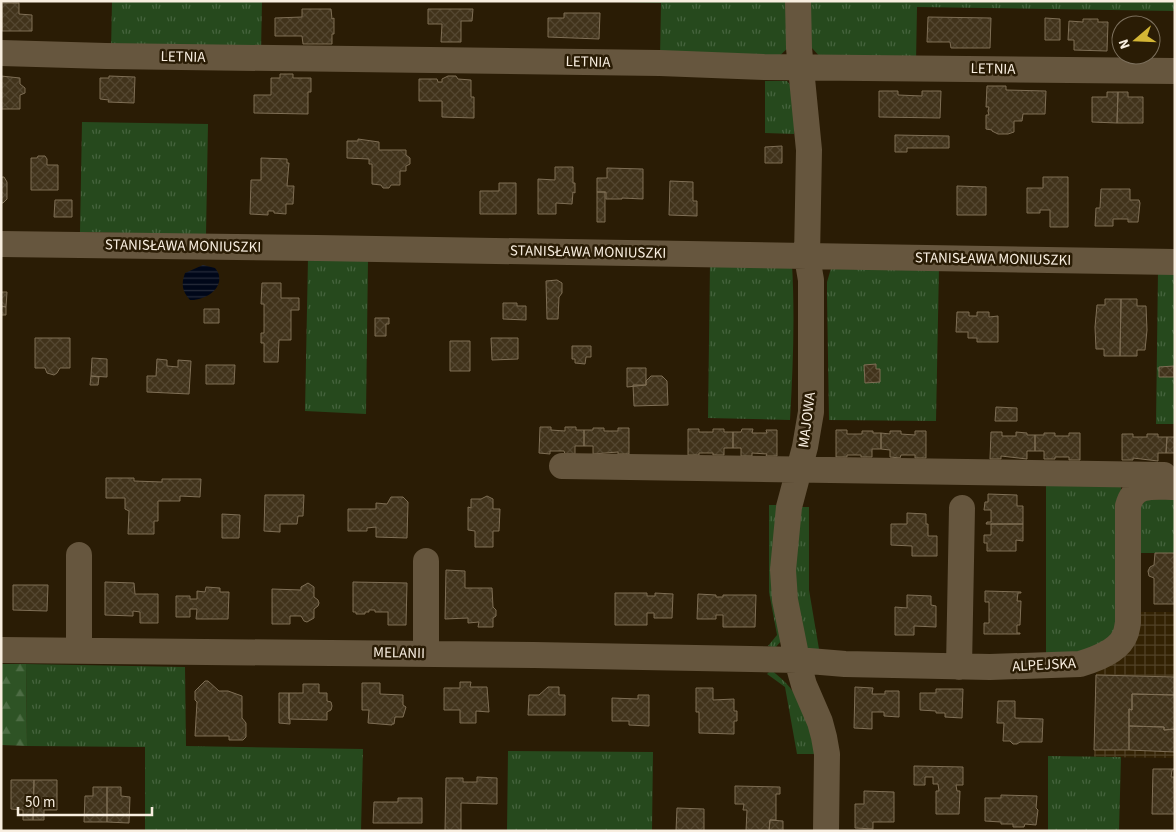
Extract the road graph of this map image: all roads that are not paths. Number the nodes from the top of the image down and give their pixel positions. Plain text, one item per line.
1 (798, 1) edge
2 (1, 53) edge
3 (802, 67) junction
4 (1175, 71) edge
5 (1, 244) edge
6 (807, 256) junction
7 (1175, 262) edge
8 (562, 466) dead end
9 (798, 471) junction
10 (1175, 475) edge
11 (1175, 487) edge
12 (962, 508) dead end
13 (79, 555) dead end
14 (426, 560) dead end
15 (1, 650) edge
16 (79, 650) junction
17 (426, 653) junction
18 (796, 660) junction
19 (959, 667) junction
20 (826, 831) edge

1 - 3 street, MAJOWA
2 - 3 street, LETNIA
3 - 4 street, LETNIA
3 - 6 street, MAJOWA
5 - 6 street, STANISŁAWA MONIUSZKI
6 - 7 street, STANISŁAWA MONIUSZKI
6 - 9 street, MAJOWA
8 - 9 street
9 - 10 street
9 - 18 street, MAJOWA
11 - 19 street, ALPEJSKA
12 - 19 street
13 - 16 street
14 - 17 street
15 - 16 street, MELANII
16 - 17 street, MELANII
17 - 18 street, MELANII
18 - 19 street, ALPEJSKA
18 - 20 street, MAJOWA

